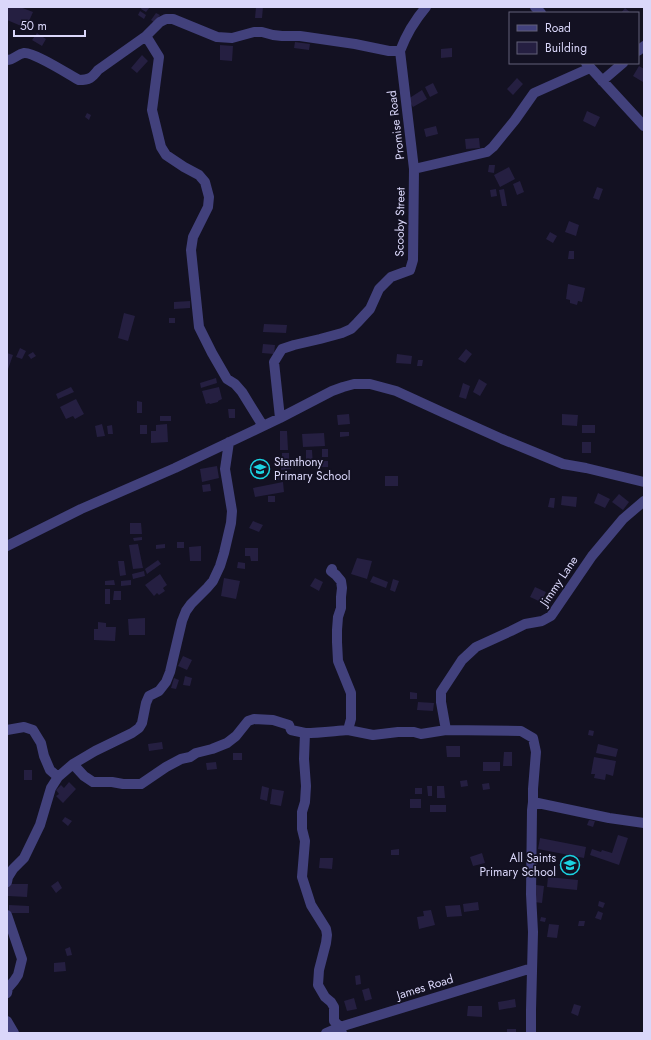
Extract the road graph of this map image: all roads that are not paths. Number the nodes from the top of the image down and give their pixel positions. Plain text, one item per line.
1 (426, 7) edge
2 (146, 36) junction
3 (400, 51) junction
4 (7, 60) edge
5 (622, 64) edge
6 (588, 65) edge
7 (602, 80) junction
8 (644, 126) edge
9 (414, 169) junction
10 (280, 418) junction
11 (263, 426) junction
12 (229, 442) junction
13 (644, 482) edge
14 (644, 501) edge
15 (7, 546) edge
16 (332, 569) dead end
17 (7, 730) edge
18 (348, 730) junction
19 (446, 730) junction
20 (306, 733) junction
21 (74, 764) junction
22 (58, 777) junction
23 (533, 802) junction
24 (644, 823) edge
25 (7, 882) edge
26 (7, 915) edge
27 (532, 968) junction
28 (7, 993) edge
29 (7, 1020) edge
30 (341, 1030) edge
31 (14, 1033) edge
32 (326, 1033) edge
33 (531, 1033) edge

1 - 3 street
2 - 3 street
2 - 4 street
2 - 11 street
3 - 9 street, Promise Road
5 - 7 street
6 - 7 street
6 - 9 street, Promise Road
7 - 8 street
9 - 10 street, Scooby Street
10 - 11 street
10 - 13 street
11 - 12 street
12 - 15 street
12 - 21 street
14 - 19 street, Jimmy Lane
16 - 18 street
17 - 22 street
18 - 19 street
18 - 20 street
19 - 23 street
20 - 21 street
20 - 30 street
21 - 22 street
22 - 25 street
23 - 24 street
23 - 27 street
26 - 28 street
27 - 30 street, James Road
27 - 33 street
29 - 31 street
30 - 32 street, James Road

